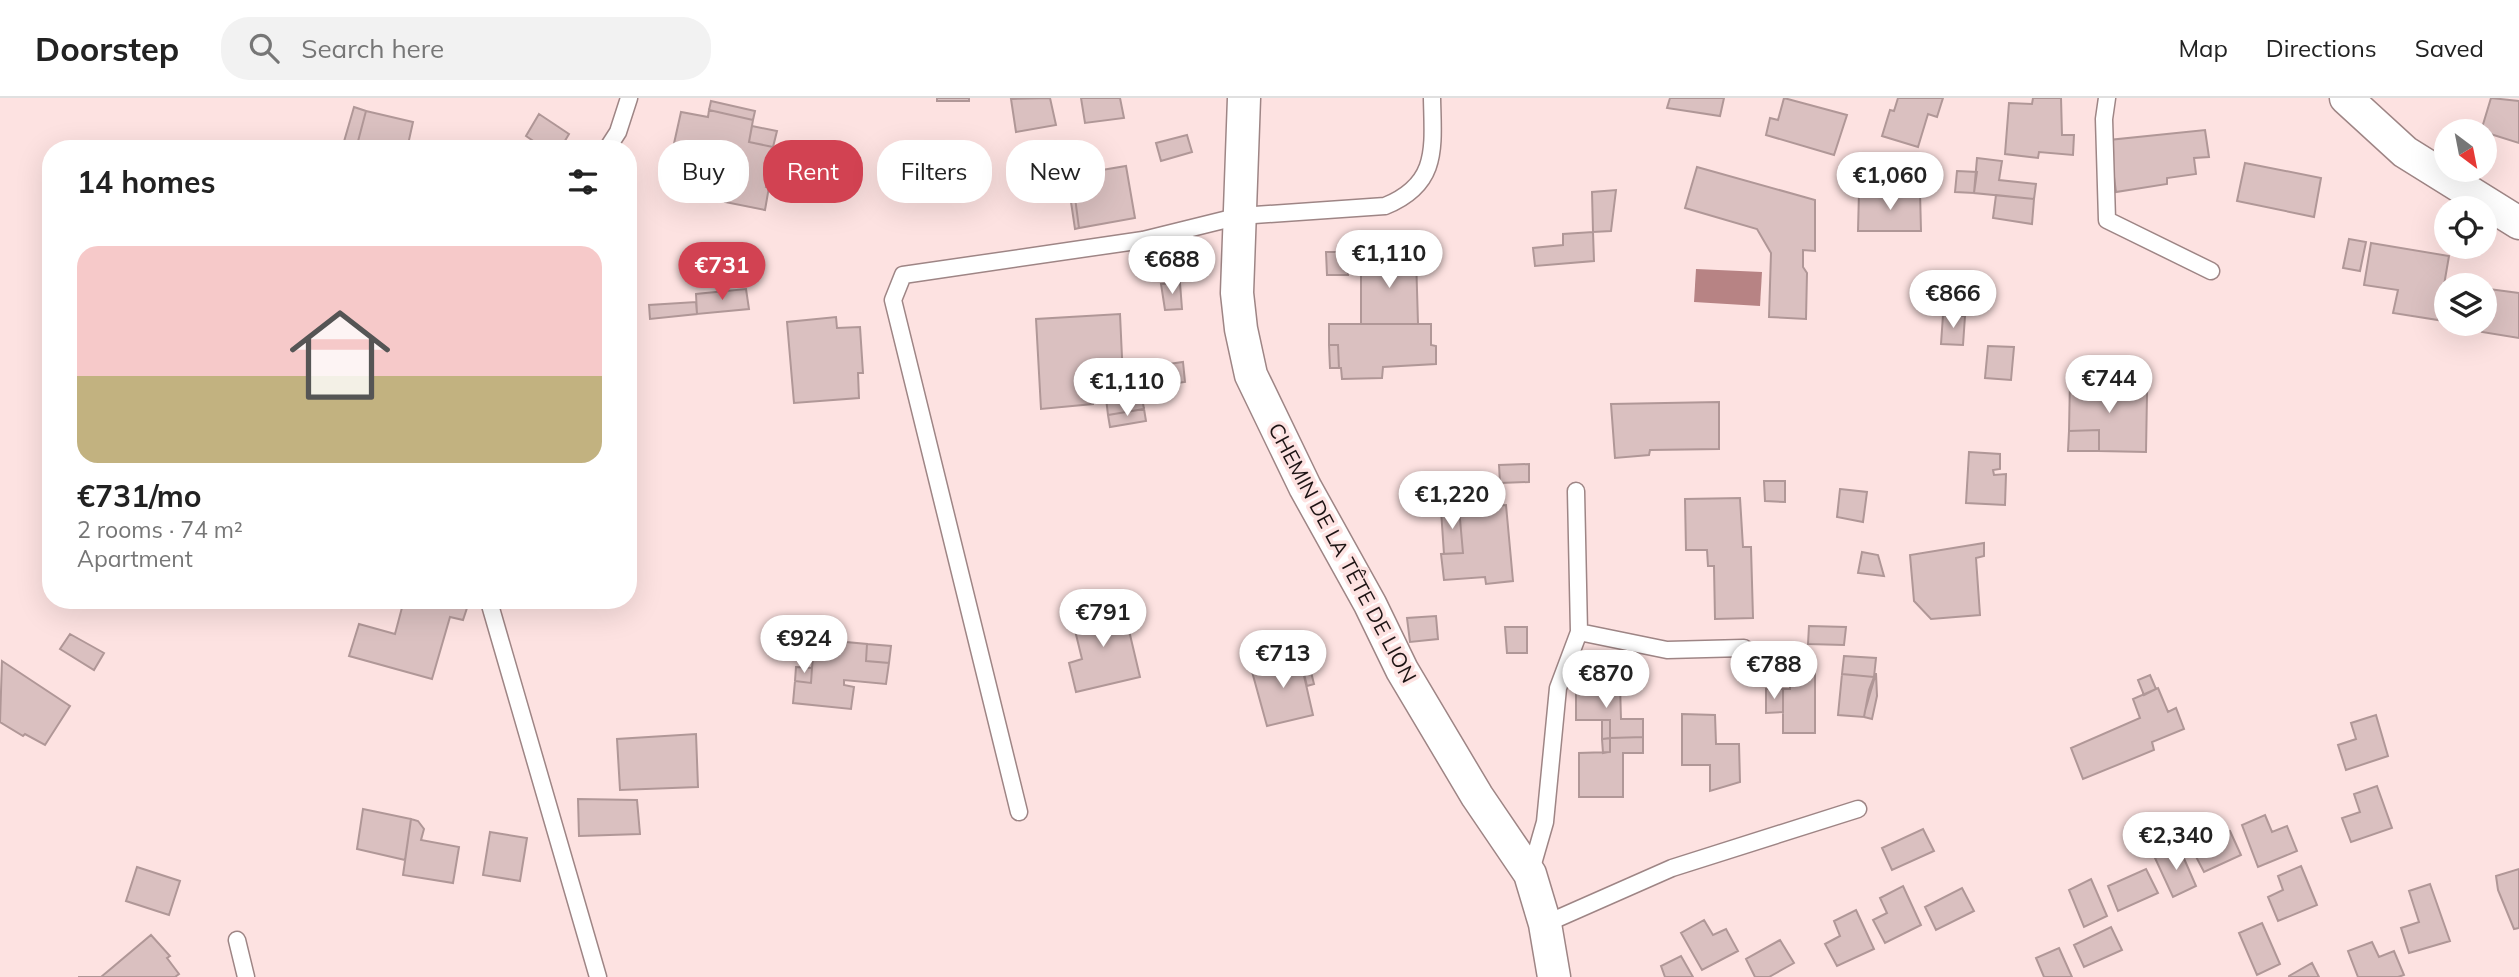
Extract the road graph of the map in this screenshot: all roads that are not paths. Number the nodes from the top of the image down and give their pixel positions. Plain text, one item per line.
1 (629, 98) edge
2 (1244, 98) edge
3 (1432, 98) edge
4 (2107, 98) edge
5 (2346, 98) edge
6 (613, 140) edge
7 (1240, 216) junction
8 (2519, 223) edge
9 (2210, 271) dead end
10 (1576, 491) dead end
11 (491, 609) edge
12 (1579, 632) junction
13 (1744, 648) dead end
14 (1858, 809) dead end
15 (1019, 812) dead end
16 (1530, 873) junction
17 (1545, 924) junction
18 (237, 940) dead end
19 (246, 977) edge
20 (598, 977) edge
21 (1554, 977) edge

1 - 6 lane
2 - 7 street, CHEMIN DE LA TÊTE DE LION
3 - 7 lane
4 - 9 lane
5 - 8 street
7 - 15 lane
7 - 16 street, CHEMIN DE LA TÊTE DE LION
10 - 12 lane
11 - 20 lane
12 - 13 lane
12 - 16 lane
14 - 17 lane
16 - 17 street, CHEMIN DE LA TÊTE DE LION
17 - 21 street, CHEMIN DE LA TÊTE DE LION
18 - 19 lane

